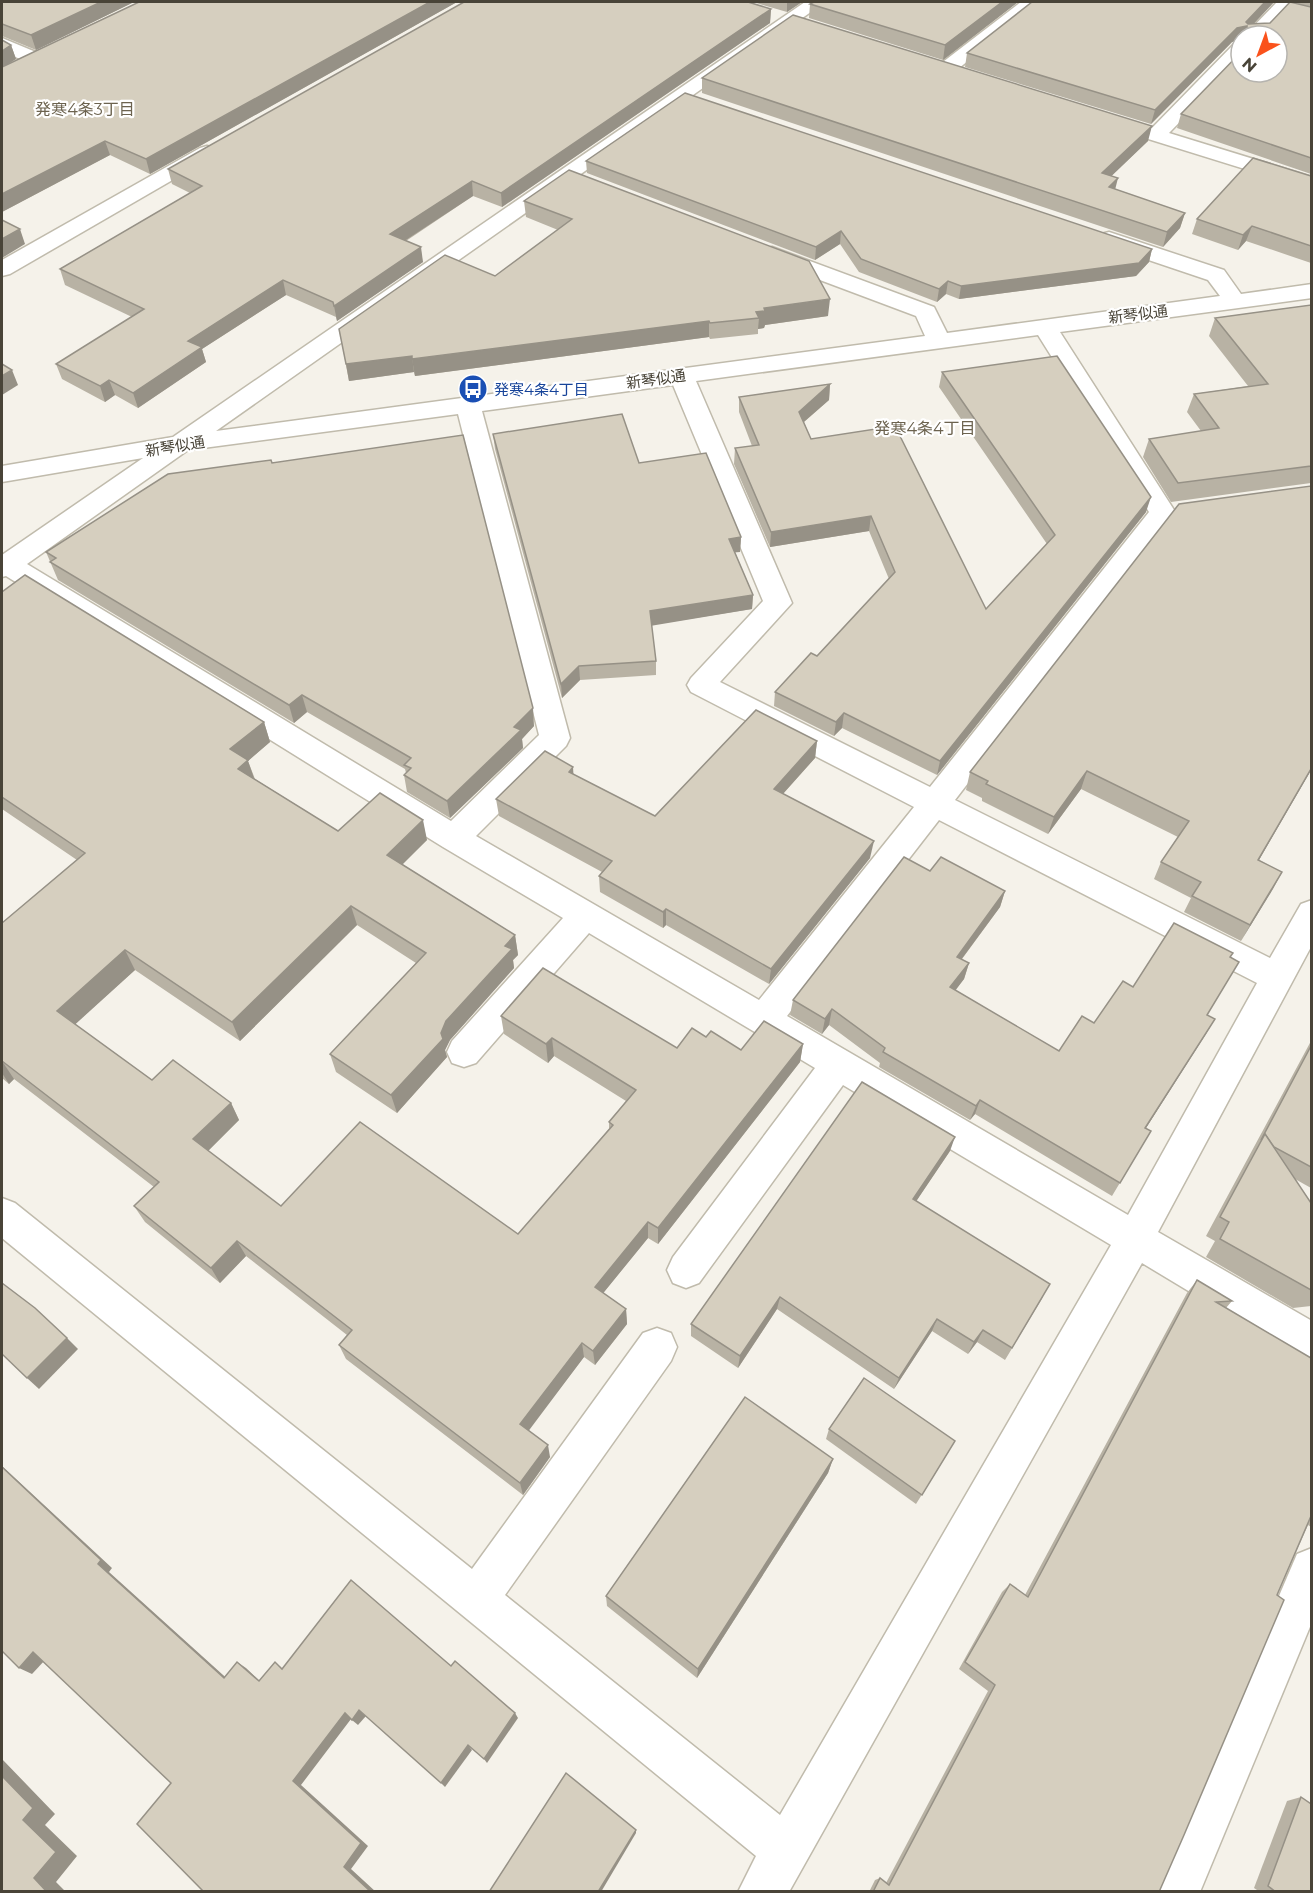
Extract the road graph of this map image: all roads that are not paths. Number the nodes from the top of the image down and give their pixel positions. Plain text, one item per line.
1 (816, 2) edge
2 (1032, 2) edge
3 (1290, 7) edge
4 (779, 17) junction
5 (1268, 24) edge
6 (812, 27) edge
7 (2, 44) edge
8 (57, 48) edge
9 (36, 59) junction
10 (1229, 60) edge
11 (924, 62) edge
12 (946, 69) junction
13 (10, 71) edge
14 (969, 76) edge
15 (681, 95) junction
16 (704, 102) edge
17 (1090, 114) edge
18 (1156, 135) junction
19 (226, 141) edge
20 (565, 175) junction
21 (587, 184) edge
22 (1311, 184) edge
23 (1090, 233) edge
24 (751, 246) edge
25 (2, 269) edge
26 (1311, 291) edge
27 (1236, 302) junction
28 (1044, 326) junction
29 (939, 340) junction
30 (681, 375) junction
31 (468, 404) junction
32 (178, 444) junction
33 (2, 474) edge
34 (4, 566) edge
35 (934, 803) junction
36 (454, 838) junction
37 (1311, 913) edge
38 (585, 915) junction
39 (1277, 977) junction
40 (763, 1021) junction
41 (464, 1052) dead end
42 (838, 1065) junction
43 (2, 1215) edge
44 (1135, 1239) junction
45 (686, 1270) dead end
46 (1311, 1343) edge
47 (657, 1347) dead end
48 (1311, 1569) edge
49 (476, 1600) junction
50 (786, 1850) junction
51 (762, 1892) edge
52 (1176, 1892) edge

1 - 4 street
2 - 12 street
3 - 5 street
4 - 6 street
4 - 15 street
7 - 9 street
8 - 9 street
9 - 13 street
10 - 18 street
11 - 12 street
12 - 14 street
15 - 16 street
15 - 20 street
17 - 18 street
18 - 22 street
19 - 25 street
20 - 21 street
20 - 32 street
23 - 27 street
24 - 29 street
26 - 27 street, 新琴似通
27 - 28 street, 新琴似通
28 - 29 street, 新琴似通
28 - 35 street
29 - 30 street, 新琴似通
30 - 31 street, 新琴似通
30 - 35 street
31 - 32 street, 新琴似通
31 - 36 street
32 - 33 street, 新琴似通
32 - 34 street
34 - 36 street
35 - 39 street
35 - 40 street
36 - 38 street
37 - 39 street
38 - 40 street
38 - 41 street
39 - 44 street
40 - 42 street
42 - 44 street
42 - 45 street
43 - 49 street
44 - 46 street
44 - 50 street
47 - 49 street
48 - 52 street
49 - 50 street
50 - 51 street

